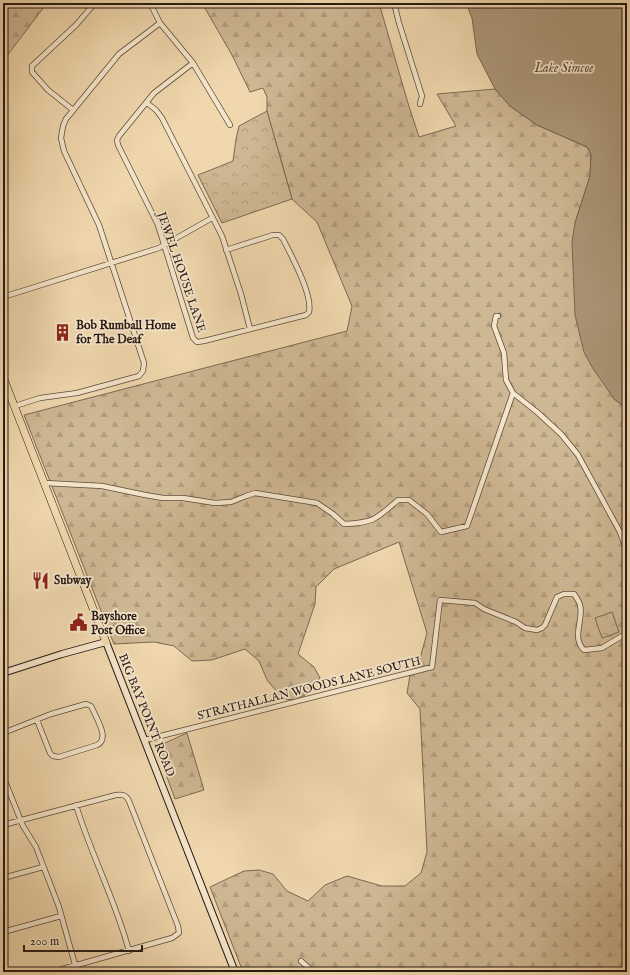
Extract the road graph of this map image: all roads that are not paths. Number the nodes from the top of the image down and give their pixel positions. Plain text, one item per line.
1 (95, 3) edge
2 (150, 3) edge
3 (394, 3) edge
4 (160, 23) junction
5 (193, 63) junction
6 (147, 103) junction
7 (420, 104) dead end
8 (73, 110) junction
9 (230, 125) dead end
10 (212, 218) junction
11 (165, 245) junction
12 (226, 250) junction
13 (111, 263) junction
14 (3, 297) edge
15 (498, 316) dead end
16 (250, 329) junction
17 (3, 377) edge
18 (513, 392) junction
19 (15, 406) junction
20 (45, 483) junction
21 (627, 551) edge
22 (627, 633) edge
23 (106, 642) junction
24 (3, 673) edge
25 (37, 720) junction
26 (3, 733) edge
27 (145, 740) junction
28 (3, 776) edge
29 (76, 805) junction
30 (20, 820) junction
31 (3, 825) edge
32 (43, 866) junction
33 (3, 878) edge
34 (61, 916) junction
35 (3, 932) edge
36 (129, 951) junction
37 (301, 962) dead end
38 (75, 966) junction
39 (52, 972) edge
40 (76, 972) edge
41 (235, 972) edge
42 (311, 972) edge

1 - 8 street
2 - 4 street
3 - 7 street
4 - 5 street
4 - 8 street
5 - 6 street, JEWEL HOUSE LANE
5 - 9 street
6 - 10 street
6 - 11 street, JEWEL HOUSE LANE
8 - 13 street
10 - 11 street
10 - 12 street
11 - 13 street
11 - 16 street, JEWEL HOUSE LANE
12 - 16 street
12 - 16 street, JEWEL HOUSE LANE
13 - 14 street
13 - 19 street
15 - 18 street
17 - 19 main road, BIG BAY POINT ROAD
18 - 20 street
18 - 21 street
19 - 20 main road, BIG BAY POINT ROAD
20 - 23 main road, BIG BAY POINT ROAD
22 - 27 street, STRATHALLAN WOODS LANE SOUTH
23 - 24 main road
23 - 27 main road, BIG BAY POINT ROAD
25 - 25 street
25 - 26 street
27 - 41 main road, BIG BAY POINT ROAD
28 - 30 street
29 - 30 street
29 - 36 street
29 - 36 street
30 - 31 street
30 - 32 street
32 - 33 street
32 - 34 street
34 - 35 street
34 - 38 street
36 - 38 street
37 - 42 street
38 - 39 street
38 - 40 street

